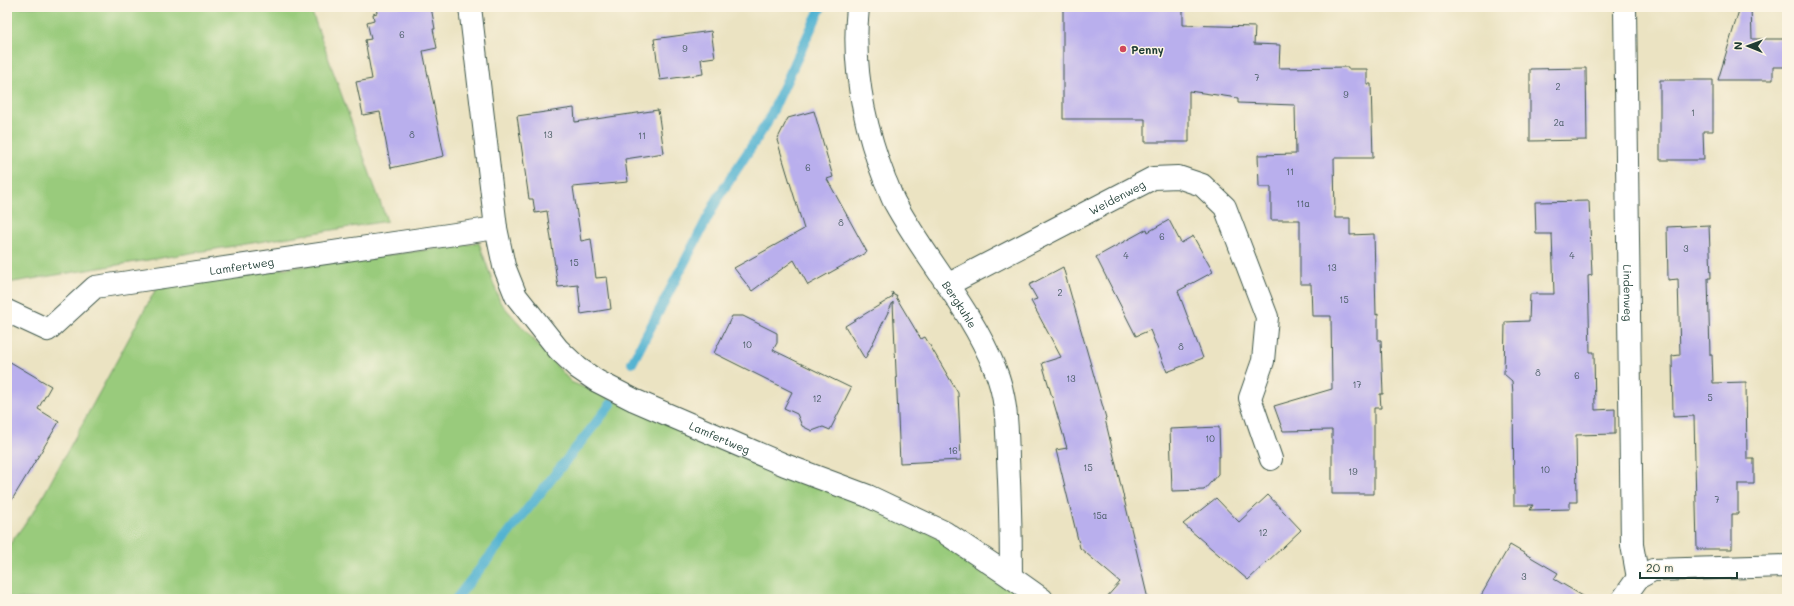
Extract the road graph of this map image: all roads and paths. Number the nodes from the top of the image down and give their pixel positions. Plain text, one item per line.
1 (470, 7) edge
2 (858, 7) edge
3 (1625, 7) edge
4 (496, 228) junction
5 (949, 284) junction
6 (7, 311) edge
7 (1271, 459) dead end
8 (1787, 566) edge
9 (1011, 577) junction
10 (1638, 578) junction
11 (1042, 599) edge
12 (1623, 599) edge

1 - 4 street, Lamfertweg
2 - 5 street, Bergkuhle
3 - 10 street, Lindenweg
4 - 6 street, Lamfertweg
4 - 9 street, Lamfertweg
5 - 7 street, Weidenweg
5 - 9 street, Bergkuhle
8 - 10 street
9 - 11 street
10 - 12 street

